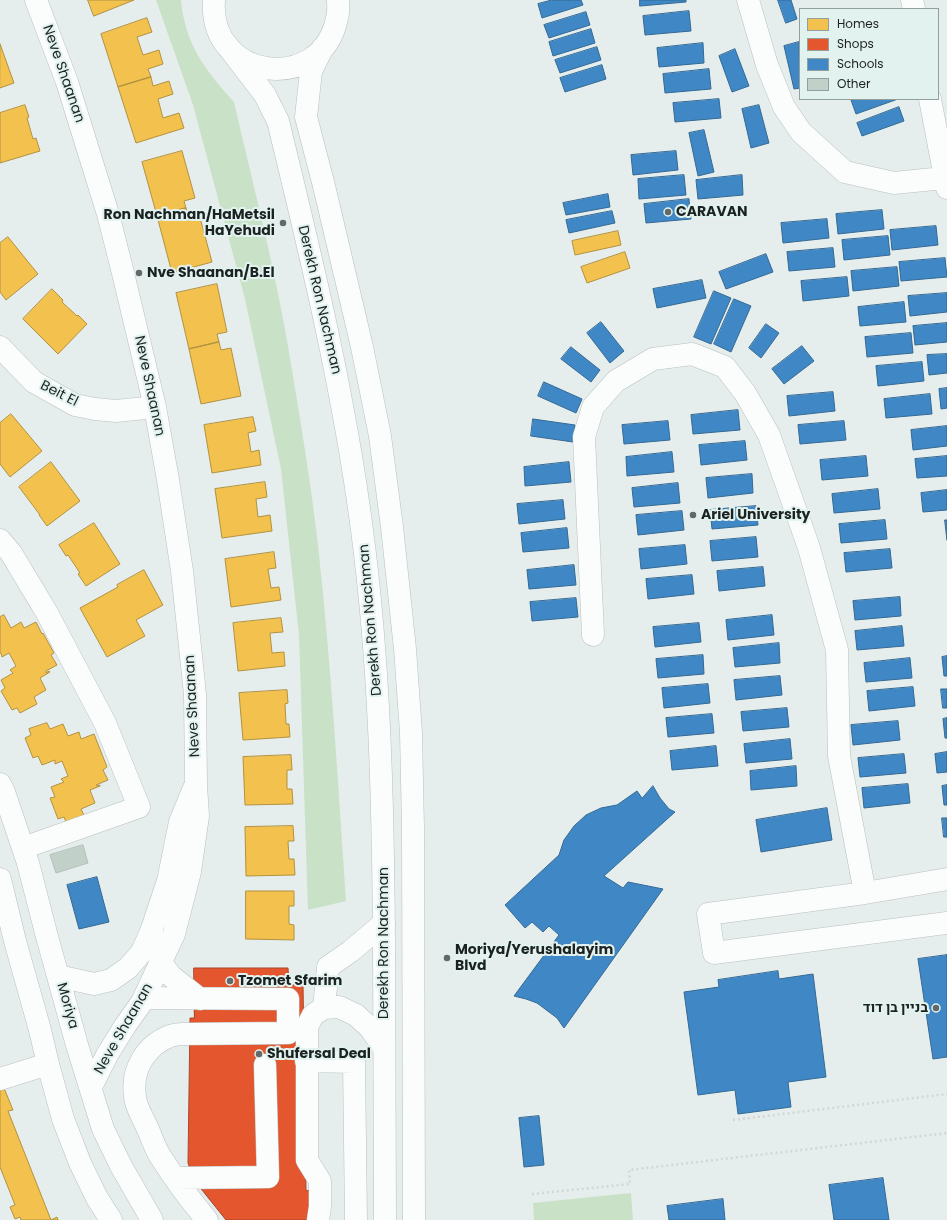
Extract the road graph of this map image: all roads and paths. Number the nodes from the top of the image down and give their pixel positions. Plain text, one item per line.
1 (36, 0) edge
2 (350, 0) edge
3 (748, 0) edge
4 (214, 4) edge
5 (338, 9) edge
6 (226, 44) junction
7 (322, 49) junction
8 (930, 100) edge
9 (946, 183) edge
10 (0, 347) edge
11 (155, 406) junction
12 (0, 540) edge
13 (593, 635) dead end
14 (0, 784) edge
15 (196, 785) junction
16 (23, 848) junction
17 (947, 879) edge
18 (1, 886) edge
19 (865, 893) junction
20 (947, 922) edge
21 (384, 923) junction
22 (161, 963) junction
23 (58, 976) junction
24 (144, 998) junction
25 (200, 998) junction
26 (324, 1008) junction
27 (384, 1048) junction
28 (306, 1061) junction
29 (48, 1064) junction
30 (265, 1065) dead end
31 (0, 1079) edge
32 (91, 1087) junction
33 (947, 1094) edge
34 (733, 1120) dead end
35 (947, 1133) edge
36 (175, 1178) junction
37 (532, 1194) dead end
38 (111, 1220) edge
39 (152, 1220) edge
40 (207, 1220) edge
41 (318, 1220) edge
42 (356, 1220) edge
43 (385, 1220) edge
44 (414, 1220) edge

1 - 11 main road, Neve Shaanan
2 - 5 main road
3 - 9 main road
4 - 6 main road
5 - 7 main road
6 - 7 main road
6 - 21 main road, Derekh Ron Nachman
7 - 44 main road, Derekh Ron Nachman
8 - 9 main road
10 - 11 main road, Beit El
11 - 15 main road, Neve Shaanan
12 - 16 main road
13 - 19 main road
14 - 16 main road, Moriya
15 - 22 main road, Neve Shaanan
15 - 23 main road, Neve Shaanan
16 - 23 main road, Moriya
17 - 19 main road
18 - 29 main road
19 - 20 main road
21 - 26 main road
21 - 27 main road, Derekh Ron Nachman
22 - 24 main road, Neve Shaanan
22 - 25 main road
23 - 32 main road, Moriya
24 - 25 main road
24 - 32 main road, Neve Shaanan
25 - 36 main road
26 - 27 main road
26 - 28 main road
27 - 43 main road, Derekh Ron Nachman
28 - 41 main road
28 - 42 main road
29 - 31 main road
29 - 38 main road
30 - 36 main road
32 - 39 main road, Moriya
33 - 34 path
35 - 37 path
36 - 40 main road

